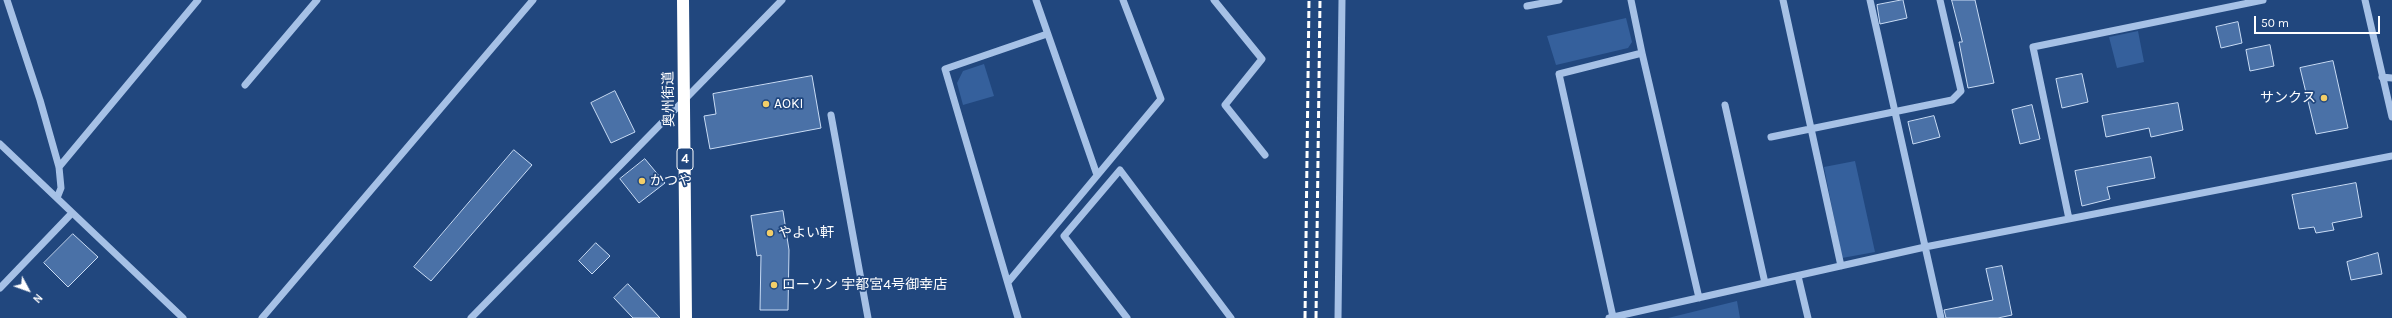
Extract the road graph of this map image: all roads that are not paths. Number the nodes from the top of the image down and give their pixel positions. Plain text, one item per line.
1 (7, 0) edge
2 (198, 0) edge
3 (317, 0) edge
4 (533, 0) edge
5 (683, 0) edge
6 (782, 0) edge
7 (1036, 0) edge
8 (1123, 0) edge
9 (1214, 0) edge
10 (1342, 0) edge
11 (1559, 0) edge
12 (1631, 0) edge
13 (1783, 0) edge
14 (1870, 0) edge
15 (1940, 0) edge
16 (2263, 0) edge
17 (2365, 0) edge
18 (1527, 6) dead end
19 (1047, 34) junction
20 (1642, 53) junction
21 (2382, 77) junction
22 (2392, 78) edge
23 (245, 85) dead end
24 (684, 101) junction
25 (1725, 105) dead end
26 (1895, 112) junction
27 (831, 115) dead end
28 (2392, 117) edge
29 (1811, 128) junction
30 (1771, 137) dead end
31 (0, 144) edge
32 (1265, 155) dead end
33 (2392, 156) edge
34 (59, 166) junction
35 (1097, 175) junction
36 (56, 198) junction
37 (72, 213) junction
38 (2069, 219) junction
39 (1925, 247) junction
40 (1841, 266) junction
41 (1798, 276) junction
42 (1009, 281) junction
43 (1765, 283) junction
44 (0, 288) edge
45 (1699, 298) junction
46 (183, 318) edge
47 (262, 318) edge
48 (471, 318) edge
49 (686, 318) edge
50 (868, 318) edge
51 (1018, 318) edge
52 (1127, 318) edge
53 (1231, 318) edge
54 (1338, 318) edge
55 (1611, 318) edge
56 (1808, 318) edge
57 (1941, 318) edge

1 - 34 street
2 - 34 street
3 - 23 street
4 - 47 street
5 - 24 highway, 奥州街道 / 4
6 - 24 street
7 - 19 street
8 - 35 street
9 - 32 street
10 - 54 street
11 - 18 street
12 - 20 street
13 - 29 street
14 - 26 street
15 - 26 street
16 - 38 street
17 - 21 street
19 - 35 street
19 - 42 street
20 - 45 street
20 - 55 street
21 - 22 street
21 - 28 street
24 - 48 street
24 - 49 highway, 奥州街道 / 4
25 - 43 street
26 - 29 street
26 - 39 street
27 - 50 street
29 - 30 street
29 - 40 street
31 - 36 street
33 - 38 street
34 - 36 street
35 - 42 street
36 - 37 street
37 - 44 street
37 - 46 street
38 - 39 street
39 - 40 street
39 - 57 street
40 - 41 street
41 - 43 street
41 - 56 street
42 - 51 street
43 - 45 street
45 - 55 street
52 - 53 street

